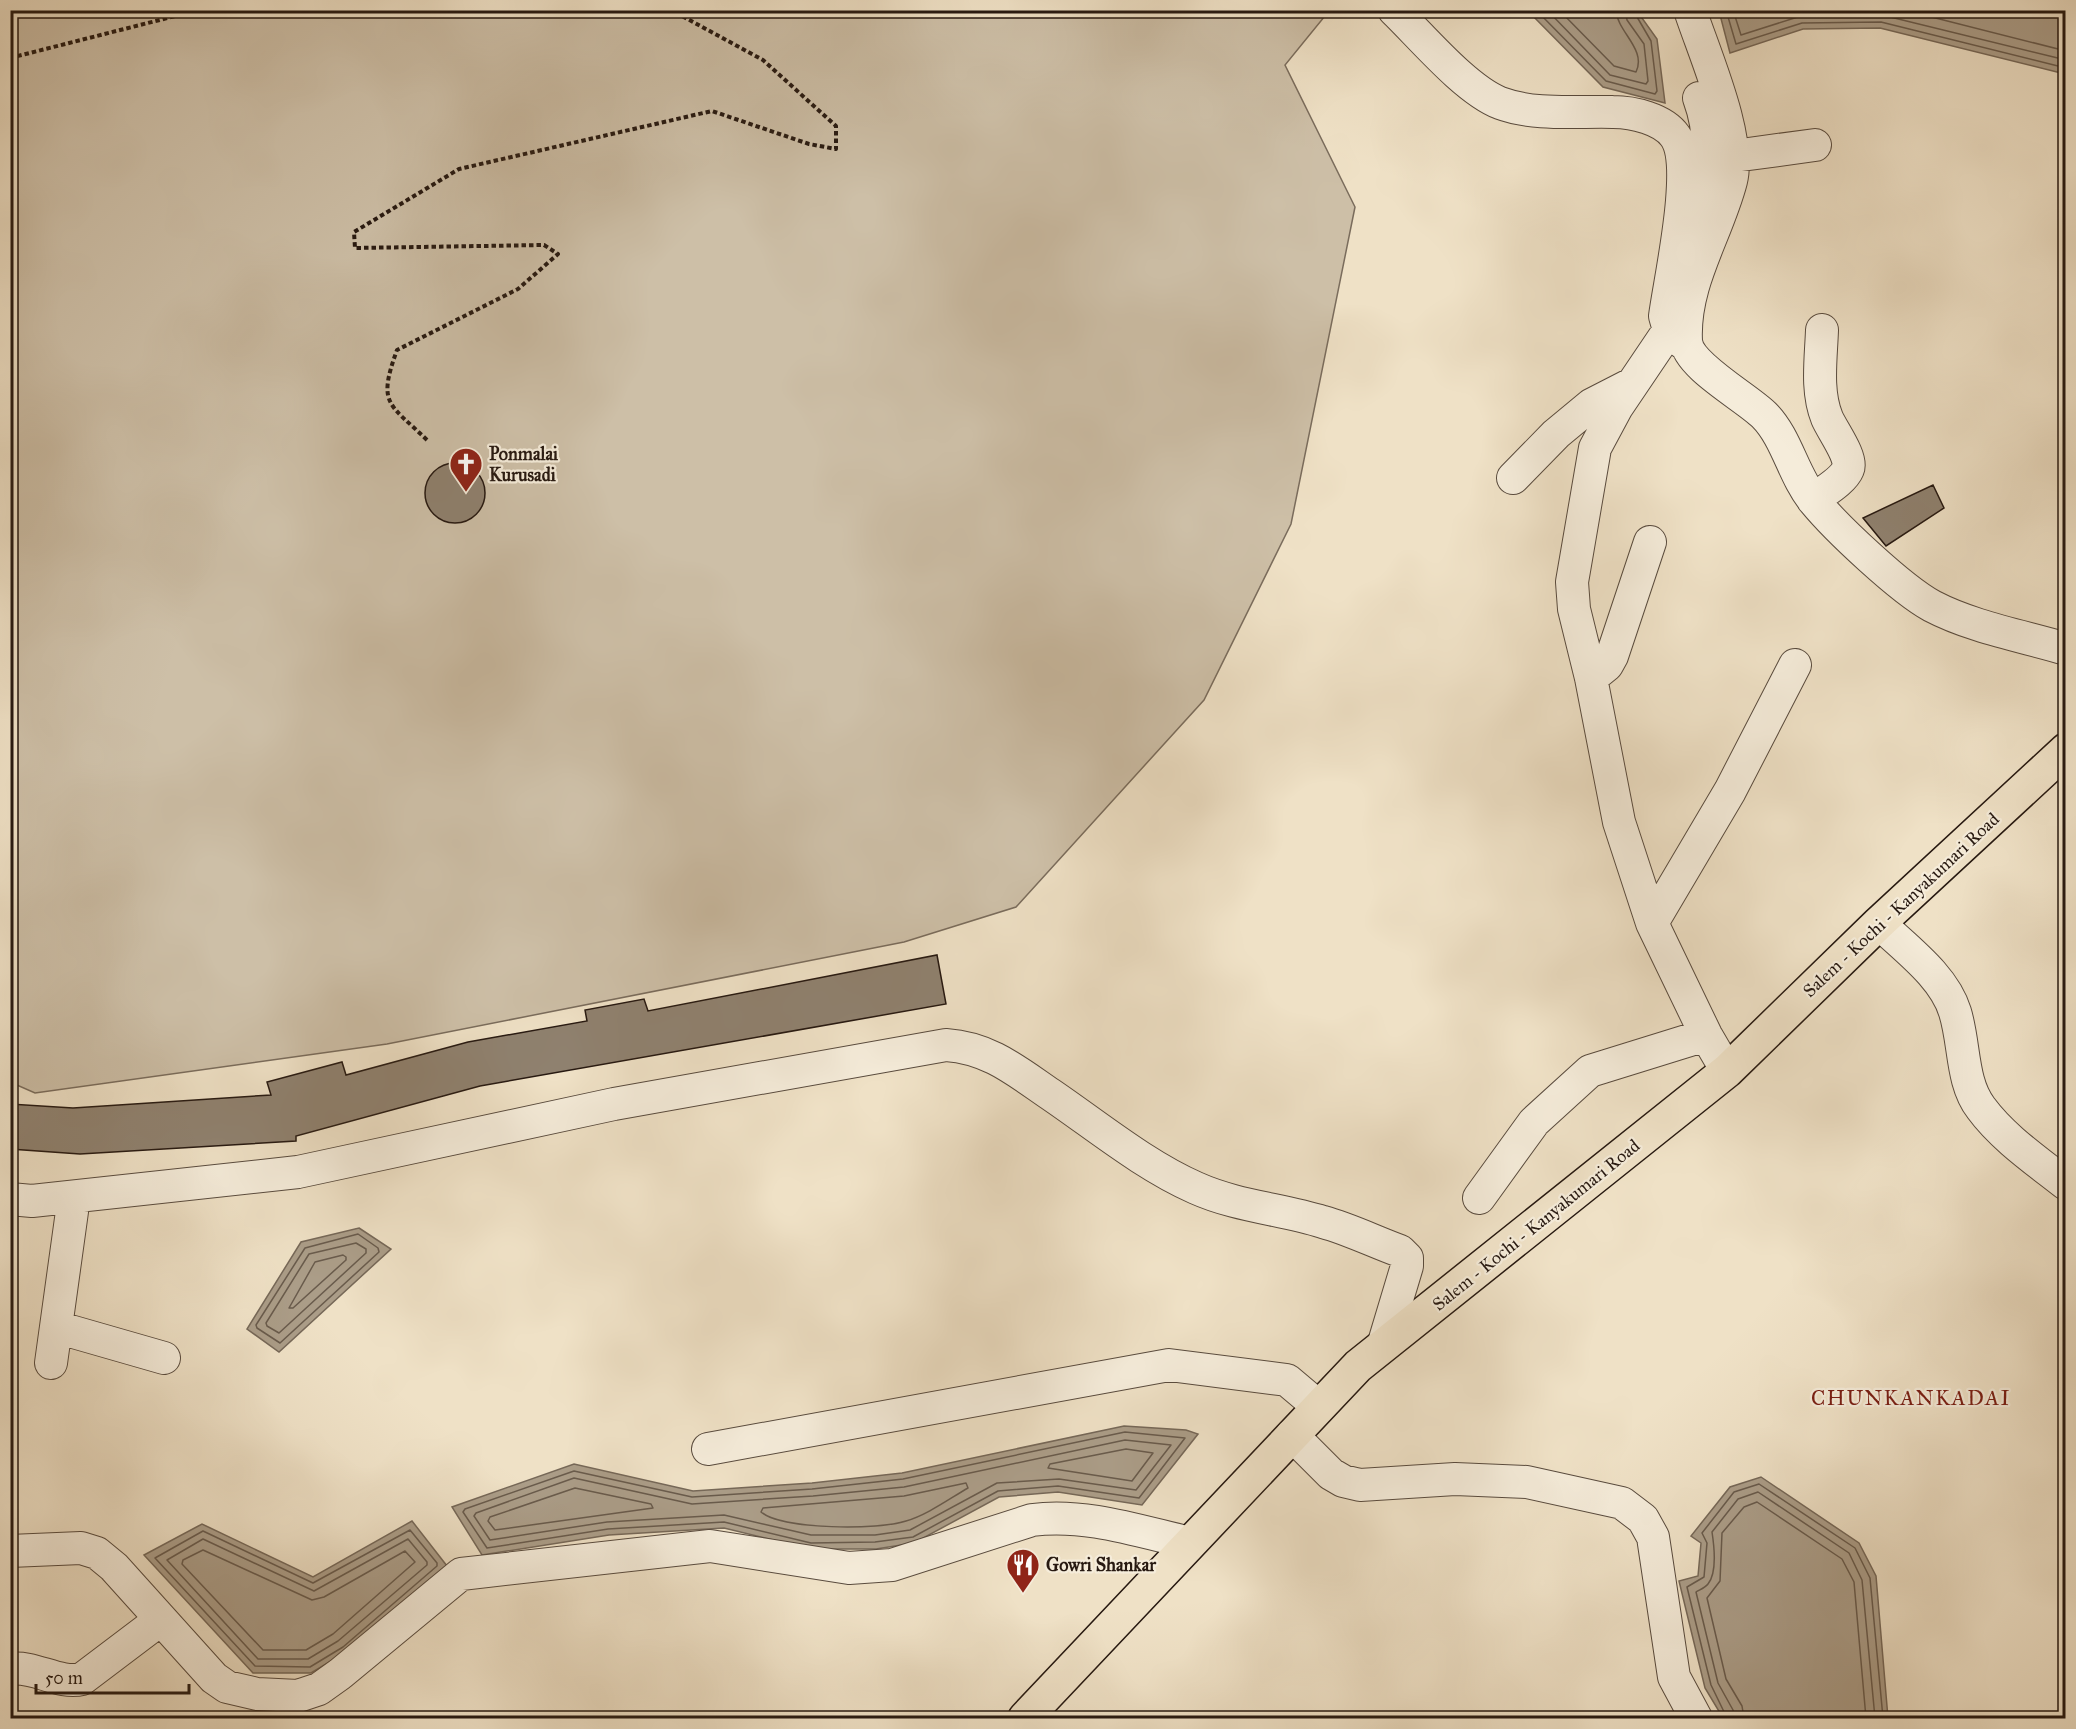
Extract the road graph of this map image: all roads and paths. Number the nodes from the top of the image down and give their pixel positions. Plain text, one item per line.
1 (199, 10) edge
2 (671, 10) edge
3 (1394, 10) edge
4 (1668, 10) edge
5 (1690, 10) edge
6 (10, 58) edge
7 (1815, 145) dead end
8 (1734, 156) junction
9 (1669, 284) junction
10 (1822, 330) dead end
11 (1678, 338) junction
12 (1633, 384) junction
13 (427, 440) dead end
14 (1513, 478) dead end
15 (1813, 500) junction
16 (1650, 542) dead end
17 (2066, 649) edge
18 (1795, 665) dead end
19 (1591, 678) junction
20 (2066, 750) edge
21 (1652, 923) junction
22 (1879, 923) junction
23 (1706, 1035) junction
24 (1727, 1071) junction
25 (2066, 1184) edge
26 (74, 1197) junction
27 (1479, 1198) dead end
28 (10, 1199) edge
29 (56, 1327) junction
30 (1383, 1346) junction
31 (164, 1359) dead end
32 (51, 1363) dead end
33 (1319, 1407) junction
34 (1292, 1435) junction
35 (708, 1449) dead end
36 (1190, 1543) junction
37 (10, 1551) edge
38 (160, 1620) junction
39 (10, 1669) edge
40 (300, 1708) edge
41 (1025, 1719) edge
42 (1695, 1719) edge

1 - 6 path
2 - 13 path
3 - 9 street
4 - 9 street
5 - 8 street
7 - 8 street
8 - 11 street
9 - 11 street
10 - 15 street
11 - 12 street
11 - 15 street
12 - 14 street
12 - 19 street
15 - 17 street
16 - 19 street
18 - 21 street
19 - 21 street
20 - 22 highway, Salem - Kochi - Kanyakumari Road
21 - 23 street
22 - 24 highway, Salem - Kochi - Kanyakumari Road
22 - 25 street
23 - 24 street
23 - 27 street
24 - 30 highway, Salem - Kochi - Kanyakumari Road
26 - 28 street
26 - 29 street
26 - 30 street
29 - 31 street
29 - 32 street
30 - 33 highway, Salem - Kochi - Kanyakumari Road
33 - 34 highway, Salem - Kochi - Kanyakumari Road
33 - 35 street
34 - 36 highway, Salem - Kochi - Kanyakumari Road
34 - 42 street
36 - 40 street
36 - 41 highway, Salem - Kochi - Kanyakumari Road
37 - 38 street
38 - 39 street
38 - 40 street

